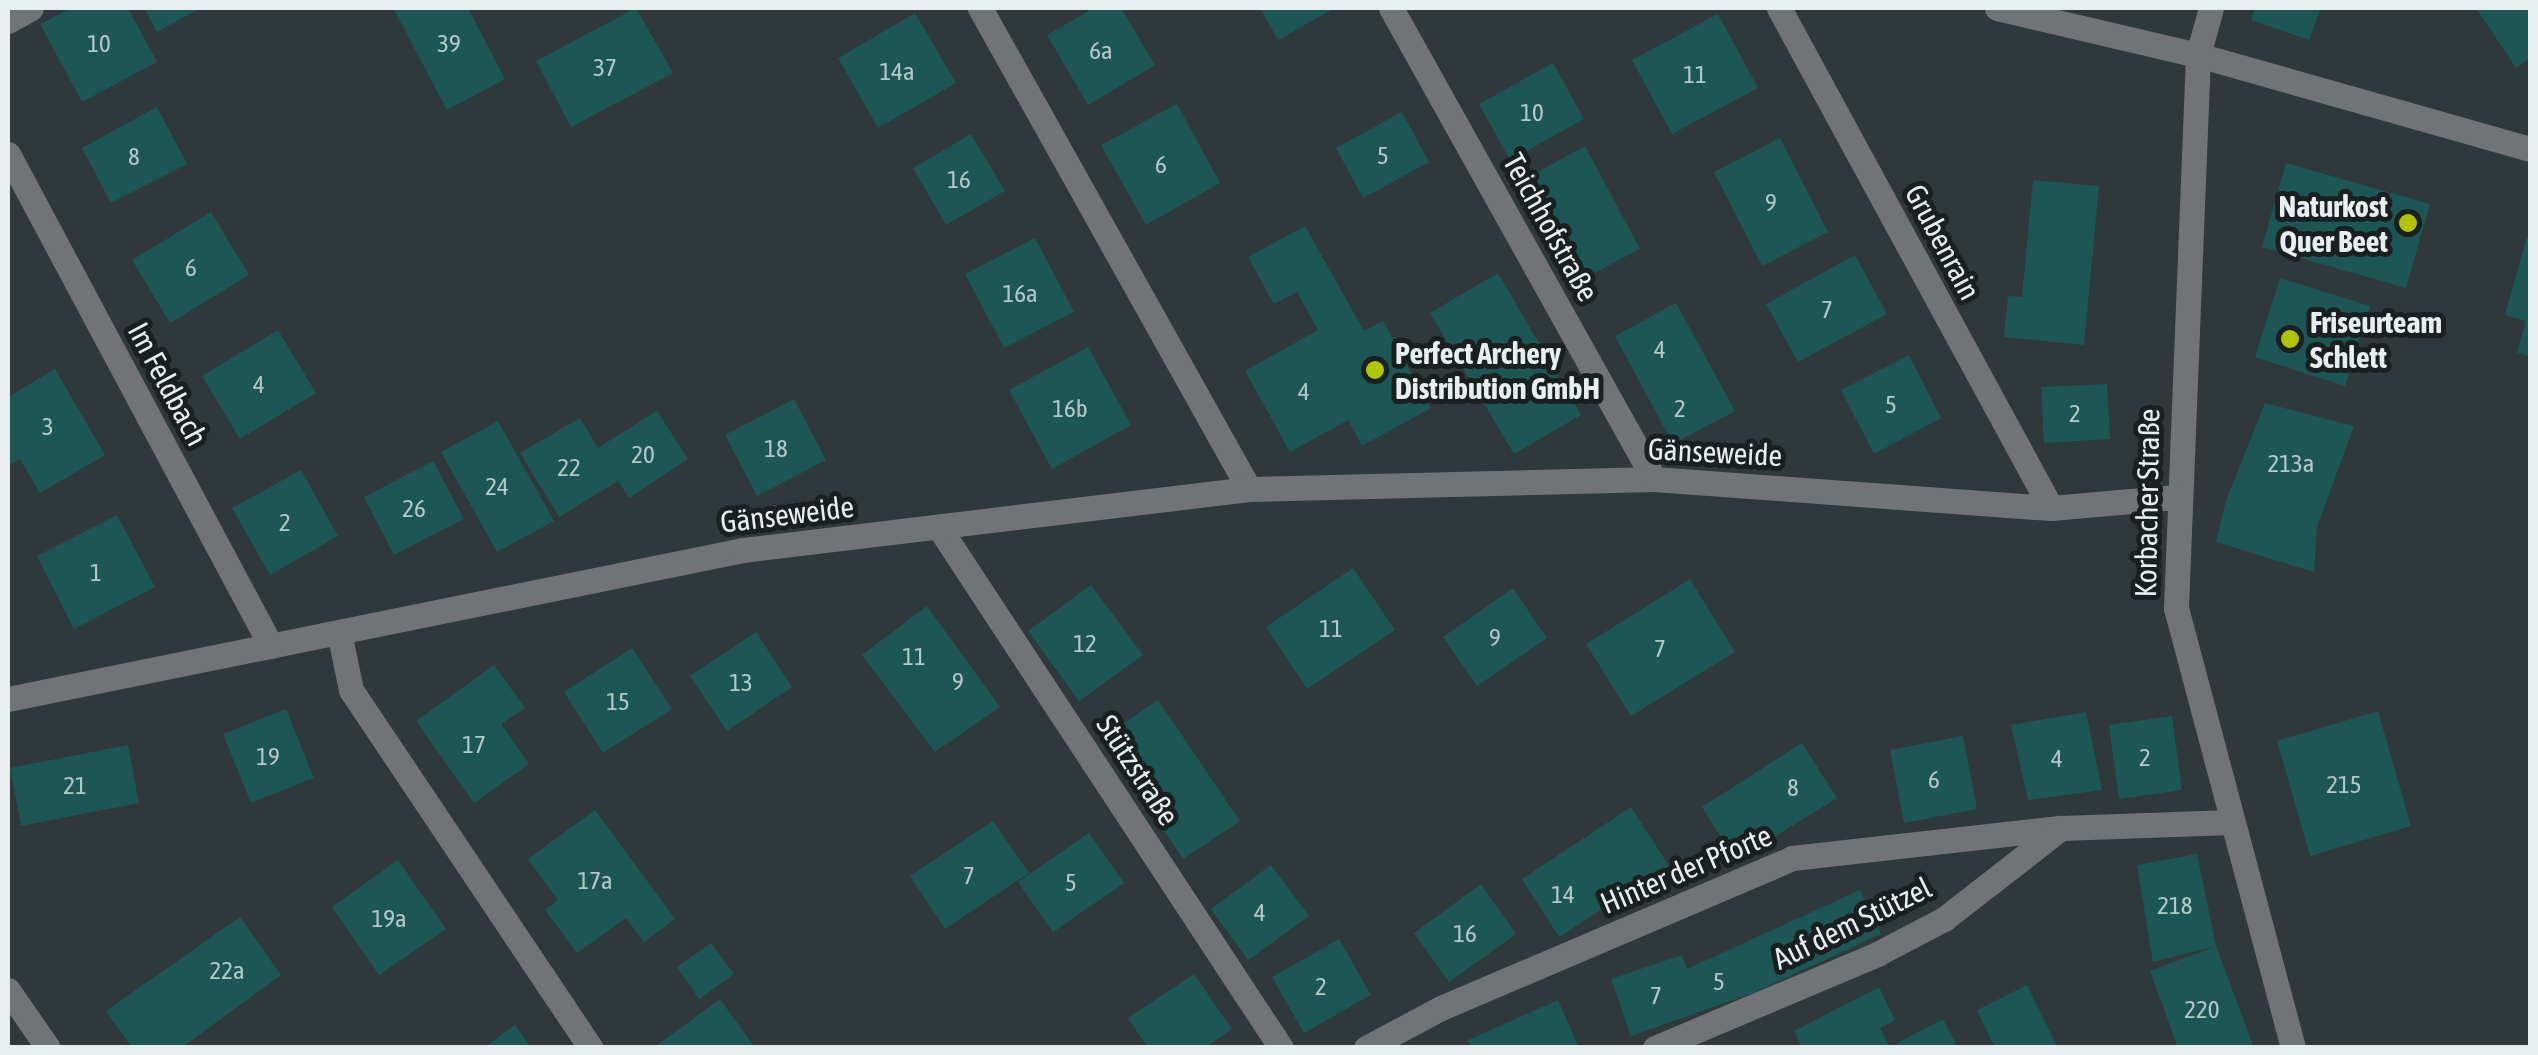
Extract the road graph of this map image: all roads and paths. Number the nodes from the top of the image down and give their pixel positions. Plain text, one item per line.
1 (32, 8) edge
2 (980, 8) edge
3 (1392, 8) edge
4 (1779, 8) edge
5 (1998, 8) edge
6 (2211, 8) edge
7 (8, 21) edge
8 (2198, 55) junction
9 (2530, 149) edge
10 (8, 154) edge
11 (1654, 479) junction
12 (1249, 489) junction
13 (2177, 498) junction
14 (2050, 508) junction
15 (940, 529) junction
16 (339, 632) junction
17 (272, 646) junction
18 (8, 700) edge
19 (2232, 822) junction
20 (2061, 828) junction
21 (8, 990) edge
22 (48, 1048) edge
23 (592, 1048) edge
24 (1281, 1048) edge
25 (1366, 1048) edge
26 (1655, 1048) edge
27 (2294, 1048) edge

1 - 7 street
2 - 12 street
3 - 11 street, Teichhofstraße
4 - 14 street, Grubenrain
5 - 8 street
6 - 8 street, Korbacher Straße
8 - 9 street
8 - 13 street, Korbacher Straße
10 - 17 street, Im Feldbach
11 - 12 street, Gänseweide
11 - 14 street, Gänseweide
12 - 15 street, Gänseweide
13 - 14 street, Gänseweide
13 - 19 street, Korbacher Straße
15 - 16 street, Gänseweide
15 - 24 street, Stützstraße
16 - 17 street, Gänseweide
16 - 23 street
17 - 18 street, Gänseweide
19 - 20 street, Hinter der Pforte
19 - 27 street, Korbacher Straße
20 - 25 street, Hinter der Pforte
20 - 26 street, Auf dem Stützel
21 - 22 street

